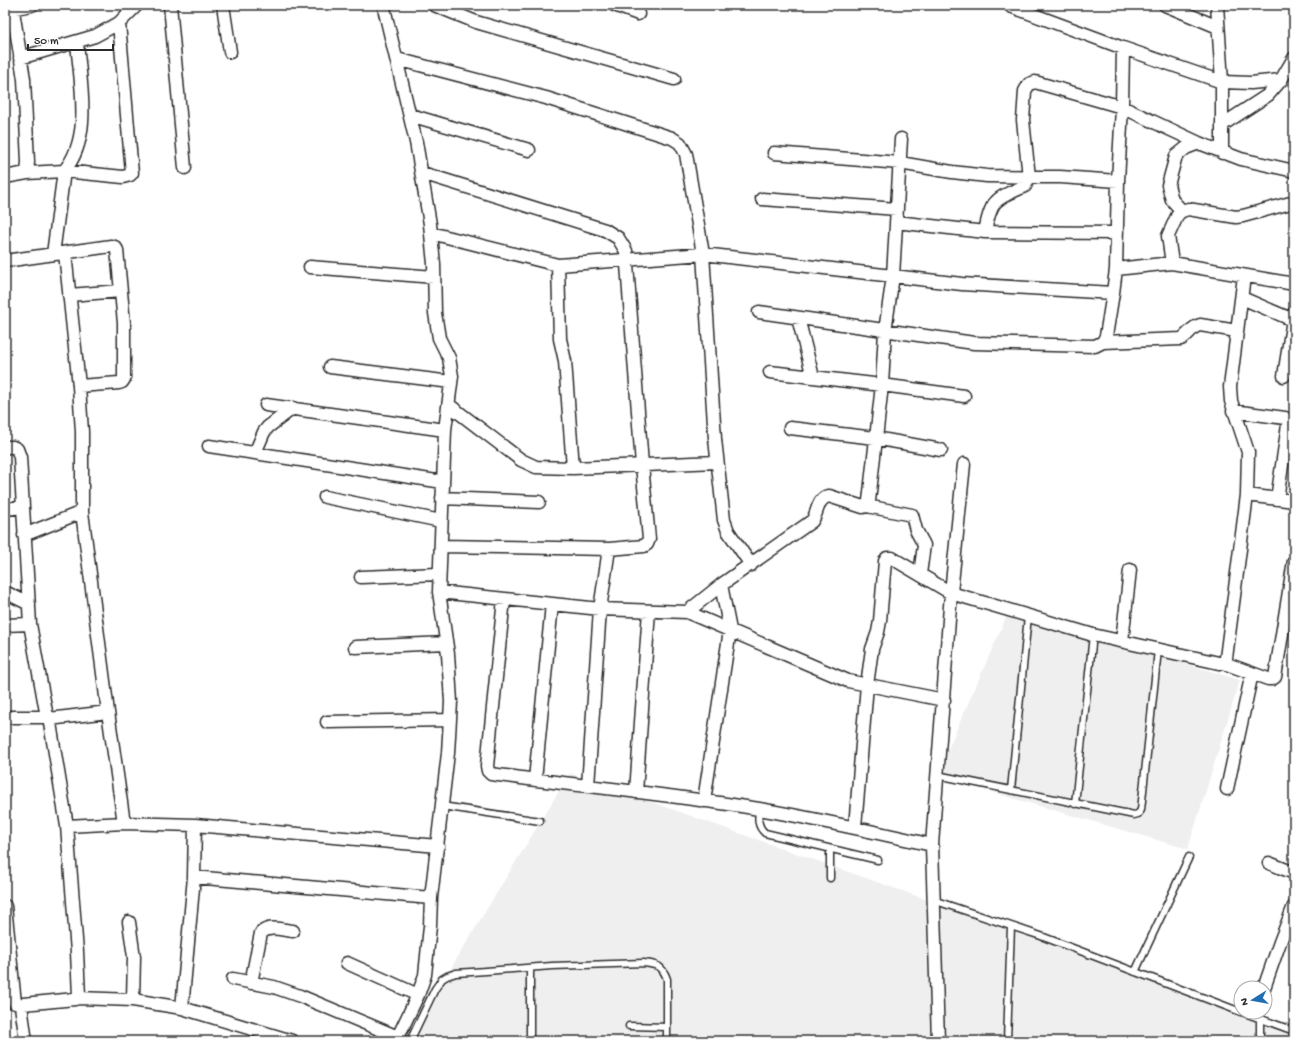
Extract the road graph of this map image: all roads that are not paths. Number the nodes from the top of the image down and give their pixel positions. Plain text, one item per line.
1 (32, 5) edge
2 (138, 5) edge
3 (170, 5) edge
4 (223, 5) edge
5 (434, 5) edge
6 (614, 5) edge
7 (1165, 5) edge
8 (1217, 5) edge
9 (386, 6) edge
10 (1010, 6) dead end
11 (10, 8) edge
12 (638, 14) dead end
13 (119, 24) junction
14 (1218, 27) junction
15 (77, 42) junction
16 (1123, 48) junction
17 (230, 52) dead end
18 (20, 58) junction
19 (1294, 58) edge
20 (397, 59) junction
21 (674, 80) dead end
22 (1281, 80) junction
23 (1222, 82) junction
24 (1122, 107) junction
25 (410, 115) junction
26 (1222, 126) junction
27 (901, 139) dead end
28 (1198, 143) junction
29 (529, 150) dead end
30 (774, 152) dead end
31 (1222, 152) junction
32 (900, 163) junction
33 (185, 168) dead end
34 (64, 171) junction
35 (1294, 171) edge
36 (27, 173) junction
37 (422, 173) junction
38 (5, 177) edge
39 (1029, 177) junction
40 (1118, 181) junction
41 (762, 199) dead end
42 (1294, 202) edge
43 (897, 209) junction
44 (1182, 210) junction
45 (896, 222) junction
46 (985, 232) junction
47 (431, 233) junction
48 (1117, 233) junction
49 (59, 254) junction
50 (703, 254) junction
51 (626, 260) junction
52 (5, 261) edge
53 (1172, 263) junction
54 (558, 265) junction
55 (310, 267) dead end
56 (1116, 269) junction
57 (893, 276) junction
58 (1244, 276) junction
59 (434, 277) junction
60 (1294, 284) edge
61 (121, 291) junction
62 (1113, 293) junction
63 (69, 295) junction
64 (1242, 298) junction
65 (759, 312) dead end
66 (1293, 316) edge
67 (798, 318) junction
68 (886, 331) junction
69 (1237, 331) junction
70 (1102, 342) junction
71 (330, 367) dead end
72 (770, 372) dead end
73 (1284, 376) dead end
74 (813, 377) junction
75 (451, 382) junction
76 (882, 385) junction
77 (79, 386) junction
78 (964, 396) dead end
79 (266, 405) dead end
80 (449, 405) junction
81 (293, 408) junction
82 (1233, 411) junction
83 (790, 428) dead end
84 (445, 430) junction
85 (875, 438) junction
86 (209, 446) dead end
87 (5, 447) edge
88 (941, 450) dead end
89 (254, 453) junction
90 (717, 462) junction
91 (964, 464) dead end
92 (642, 465) junction
93 (573, 468) junction
94 (443, 482) junction
95 (1248, 495) junction
96 (325, 497) dead end
97 (442, 498) junction
98 (1277, 499) junction
99 (1294, 501) edge
100 (539, 502) dead end
101 (867, 506) junction
102 (23, 507) junction
103 (5, 509) edge
104 (82, 512) junction
105 (441, 522) junction
106 (24, 535) junction
107 (440, 546) junction
108 (609, 549) junction
109 (1294, 561) edge
110 (751, 565) junction
111 (1130, 570) dead end
112 (440, 574) junction
113 (920, 574) junction
114 (361, 577) dead end
115 (721, 585) junction
116 (5, 592) edge
117 (439, 592) junction
118 (951, 593) junction
119 (504, 599) junction
120 (29, 604) junction
121 (552, 604) junction
122 (600, 610) junction
123 (649, 611) junction
124 (687, 612) junction
125 (1028, 616) junction
126 (30, 624) junction
127 (5, 625) edge
128 (730, 630) junction
129 (1093, 635) junction
130 (1122, 642) junction
131 (446, 643) junction
132 (355, 648) dead end
133 (1158, 650) junction
134 (1224, 663) junction
135 (1252, 673) junction
136 (867, 685) junction
137 (944, 700) junction
138 (108, 712) junction
139 (5, 717) edge
140 (48, 718) junction
141 (450, 720) junction
142 (327, 722) dead end
143 (937, 775) junction
144 (535, 780) junction
145 (588, 786) junction
146 (1227, 789) dead end
147 (1012, 790) junction
148 (636, 792) junction
149 (704, 801) junction
150 (1075, 804) junction
151 (442, 806) junction
152 (759, 809) junction
153 (540, 821) dead end
154 (124, 823) junction
155 (195, 825) junction
156 (67, 826) junction
157 (855, 827) junction
158 (932, 845) junction
159 (438, 846) junction
160 (830, 849) junction
161 (1189, 857) dead end
162 (878, 860) dead end
163 (1269, 863) dead end
164 (1294, 873) edge
165 (194, 877) junction
166 (830, 878) dead end
167 (431, 898) junction
168 (933, 900) junction
169 (5, 906) edge
170 (1294, 906) edge
171 (130, 922) dead end
172 (1011, 926) junction
173 (293, 931) dead end
174 (347, 963) dead end
175 (530, 968) junction
176 (1135, 972) junction
177 (233, 979) dead end
178 (1267, 980) edge
179 (251, 983) junction
180 (418, 995) junction
181 (78, 998) junction
182 (133, 1000) junction
183 (14, 1003) edge
184 (182, 1008) junction
185 (1233, 1009) edge
186 (1260, 1020) edge
187 (1265, 1020) edge
188 (629, 1026) dead end
189 (667, 1027) junction
190 (1294, 1031) edge
191 (401, 1040) edge
192 (26, 1041) edge
193 (292, 1041) edge
194 (530, 1041) edge
195 (667, 1041) edge
196 (938, 1041) edge
197 (1007, 1041) edge
198 (1260, 1041) edge

1 - 11 street
2 - 13 street
3 - 33 street
4 - 17 street
5 - 21 street
6 - 12 street
7 - 14 street
8 - 14 street
9 - 20 street
10 - 16 street
11 - 18 street
13 - 15 street
13 - 34 street
14 - 23 street
15 - 18 street
15 - 34 street
16 - 23 street
16 - 24 street
18 - 36 street
19 - 22 street
20 - 25 street
20 - 50 street
22 - 23 street
22 - 26 street
23 - 26 street
24 - 28 street
24 - 39 street
24 - 40 street
25 - 29 street
25 - 37 street
26 - 31 street
27 - 32 street
28 - 31 street
28 - 44 street
30 - 32 street
31 - 35 street
32 - 39 street
32 - 43 street
34 - 36 street
34 - 49 street
36 - 38 street
37 - 47 street
37 - 51 street
39 - 40 street
39 - 46 street
40 - 48 street
41 - 43 street
42 - 44 street
43 - 45 street
44 - 53 street
45 - 46 street
45 - 57 street
46 - 48 street
47 - 54 street
47 - 59 street
48 - 56 street
49 - 52 street
49 - 61 street
49 - 63 street
50 - 51 street
50 - 57 street
50 - 90 street
51 - 54 street
51 - 92 street
53 - 56 street
53 - 58 street
54 - 93 street
55 - 59 street
56 - 62 street
57 - 62 street
57 - 68 street
58 - 60 street
58 - 64 street
59 - 75 street
61 - 63 street
61 - 77 street
62 - 70 street
63 - 77 street
64 - 66 street
64 - 69 street
65 - 67 street
66 - 73 street
67 - 68 street
67 - 74 street
68 - 70 street
68 - 76 street
69 - 70 street
69 - 82 street
71 - 75 street
72 - 74 street
74 - 76 street
75 - 80 street
76 - 78 street
76 - 85 street
77 - 104 street
79 - 81 street
80 - 84 street
80 - 93 street
81 - 84 street
81 - 89 street
82 - 95 street
82 - 98 street
83 - 85 street
84 - 94 street
85 - 88 street
85 - 101 street
86 - 89 street
87 - 102 street
89 - 94 street
90 - 92 street
90 - 110 street
91 - 118 street
92 - 93 street
92 - 108 street
94 - 97 street
95 - 98 street
95 - 134 street
96 - 105 street
97 - 100 street
97 - 105 street
98 - 99 street
101 - 110 street
101 - 113 street
102 - 103 street
102 - 106 street
104 - 106 street
104 - 138 street
105 - 107 street
106 - 120 street
107 - 108 street
107 - 112 street
108 - 122 street
109 - 135 street
110 - 115 street
111 - 130 street
112 - 114 street
112 - 117 street
113 - 118 street
113 - 136 street
115 - 124 street
115 - 128 street
116 - 120 street
117 - 119 street
117 - 131 street
118 - 125 street
118 - 137 street
119 - 121 street
119 - 144 street
120 - 126 street
121 - 122 street
121 - 144 street
122 - 123 street
122 - 145 street
123 - 124 street
123 - 148 street
124 - 128 street
125 - 129 street
125 - 147 lane
126 - 127 street
126 - 140 street
128 - 136 street
128 - 149 street
129 - 130 street
129 - 150 lane
130 - 133 street
131 - 132 street
131 - 141 street
133 - 134 street
133 - 150 lane
134 - 135 street
135 - 146 street
136 - 137 street
136 - 157 street
137 - 143 street
138 - 140 street
138 - 154 street
139 - 140 street
140 - 156 street
141 - 142 street
141 - 151 street
143 - 147 lane
143 - 158 street
144 - 145 street
145 - 148 street
147 - 150 lane
148 - 149 street
149 - 152 street
151 - 153 lane
151 - 159 street
152 - 157 street
152 - 160 lane
154 - 155 street
154 - 156 street
155 - 159 street
155 - 165 street
156 - 181 street
157 - 158 street
158 - 168 street
159 - 167 street
160 - 162 lane
160 - 166 lane
161 - 176 lane
163 - 164 street
165 - 167 street
165 - 184 street
167 - 180 street
168 - 172 lane
168 - 196 street
169 - 183 street
170 - 178 street
171 - 182 street
172 - 176 lane
172 - 197 lane
173 - 179 street
174 - 180 street
175 - 189 lane
175 - 191 lane
175 - 194 lane
176 - 185 lane
177 - 179 street
179 - 191 street
180 - 191 street
181 - 182 street
181 - 183 street
182 - 184 street
183 - 192 street
184 - 193 street
186 - 198 lane
187 - 190 lane
188 - 189 lane
189 - 195 lane

